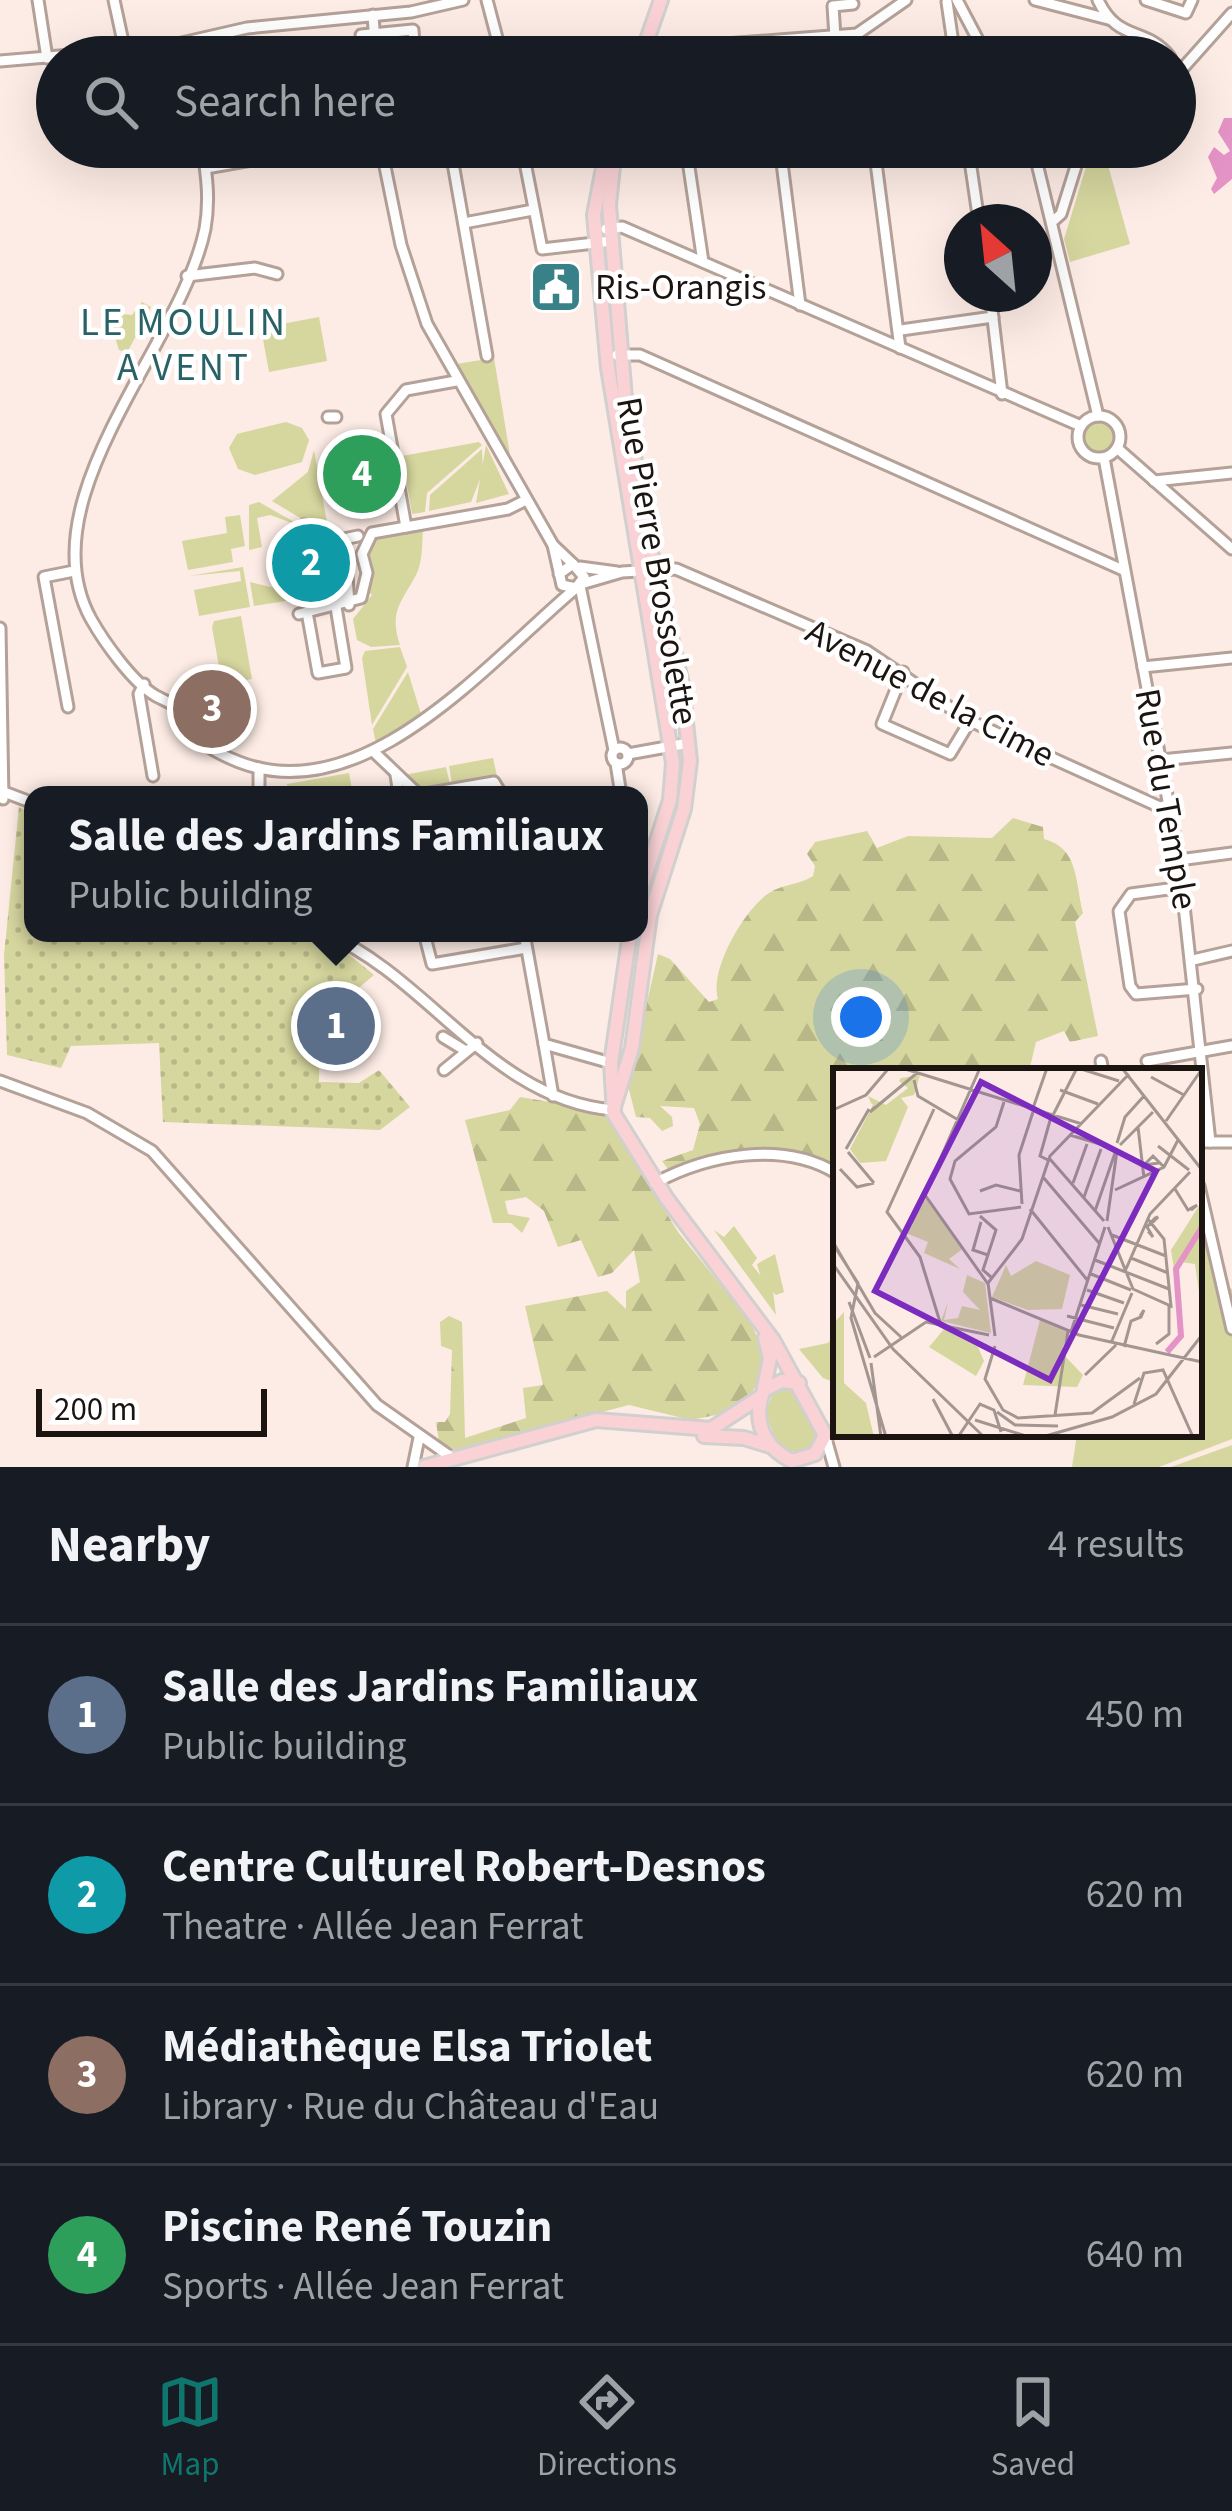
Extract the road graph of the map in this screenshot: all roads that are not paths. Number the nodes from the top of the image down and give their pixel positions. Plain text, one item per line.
1 (38, 0) edge
2 (114, 0) edge
3 (364, 0) edge
4 (463, 0) edge
5 (487, 0) edge
6 (661, 0) edge
7 (907, 0) edge
8 (933, 0) edge
9 (1035, 0) edge
10 (1098, 0) edge
11 (1146, 0) edge
12 (1192, 0) edge
13 (952, 1) edge
14 (853, 4) dead end
15 (1232, 13) edge
16 (370, 16) junction
17 (1108, 20) junction
18 (374, 34) junction
19 (857, 34) joint
20 (44, 36) edge
21 (121, 36) edge
22 (212, 36) edge
23 (361, 36) edge
24 (413, 36) edge
25 (496, 36) edge
26 (649, 36) edge
27 (835, 36) edge
28 (842, 36) edge
29 (954, 36) edge
30 (974, 36) edge
31 (1134, 36) edge
32 (1196, 47) edge
33 (36, 59) edge
34 (0, 61) edge
35 (206, 168) edge
36 (386, 168) edge
37 (454, 168) edge
38 (526, 168) edge
39 (604, 168) edge
40 (611, 168) edge
41 (689, 168) edge
42 (783, 168) edge
43 (877, 168) edge
44 (971, 168) edge
45 (1038, 168) edge
46 (1075, 168) edge
47 (977, 204) edge
48 (1047, 204) edge
49 (533, 210) junction
50 (1052, 222) joint
51 (464, 223) junction
52 (612, 234) junction
53 (597, 237) junction
54 (703, 262) junction
55 (277, 274) dead end
56 (187, 275) junction
57 (800, 305) junction
58 (992, 312) edge
59 (993, 317) junction
60 (901, 330) junction
61 (900, 349) junction
62 (622, 354) junction
63 (487, 356) dead end
64 (607, 356) junction
65 (456, 380) junction
66 (1002, 394) junction
67 (1098, 416) junction
68 (1082, 426) junction
69 (1117, 448) junction
70 (1104, 458) junction
71 (1232, 473) edge
72 (1154, 481) junction
73 (526, 500) junction
74 (304, 525) dead end
75 (406, 527) junction
76 (358, 536) dead end
77 (337, 541) junction
78 (553, 544) junction
79 (1232, 549) edge
80 (576, 566) junction
81 (654, 567) junction
82 (638, 570) junction
83 (1124, 570) junction
84 (74, 571) junction
85 (622, 572) junction
86 (559, 577) junction
87 (579, 586) junction
88 (303, 600) dead end
89 (349, 600) junction
90 (336, 607) junction
91 (540, 618) junction
92 (0, 628) edge
93 (1232, 658) edge
94 (1143, 667) junction
95 (903, 672) junction
96 (144, 685) junction
97 (1, 700) edge
98 (68, 707) dead end
99 (970, 721) junction
100 (689, 743) junction
101 (672, 746) junction
102 (614, 750) junction
103 (373, 751) junction
104 (1232, 753) edge
105 (628, 754) junction
106 (1161, 760) junction
107 (616, 763) junction
108 (260, 768) junction
109 (153, 776) dead end
110 (396, 776) junction
111 (259, 786) edge
112 (398, 786) edge
113 (408, 786) edge
114 (620, 786) edge
115 (24, 801) edge
116 (1169, 805) junction
117 (1232, 853) edge
118 (1179, 860) junction
119 (648, 868) edge
120 (1183, 887) junction
121 (648, 930) edge
122 (341, 942) edge
123 (426, 942) edge
124 (525, 942) edge
125 (629, 942) edge
126 (646, 942) edge
127 (526, 948) junction
128 (1232, 951) edge
129 (1193, 960) junction
130 (1197, 989) junction
131 (443, 1037) dead end
132 (477, 1042) junction
133 (544, 1044) junction
134 (1232, 1046) edge
135 (466, 1051) junction
136 (1204, 1053) junction
137 (1147, 1061) dead end
138 (611, 1063) junction
139 (444, 1070) dead end
140 (0, 1081) edge
141 (553, 1096) junction
142 (613, 1110) junction
143 (1205, 1142) edge
144 (1232, 1142) edge
145 (833, 1172) edge
146 (656, 1183) junction
147 (1202, 1199) edge
148 (761, 1325) junction
149 (1232, 1329) edge
150 (799, 1383) junction
151 (762, 1393) junction
152 (418, 1433) junction
153 (825, 1435) junction
154 (770, 1446) junction
155 (451, 1457) junction
156 (796, 1464) edge
157 (413, 1467) edge
158 (424, 1467) edge
159 (439, 1467) edge
160 (834, 1467) edge

1 - 20 street
2 - 21 street
3 - 16 street
4 - 16 street
5 - 25 street
6 - 26 main road
7 - 19 street
8 - 13 street
9 - 17 street
10 - 17 street
11 - 12 street
13 - 29 street
13 - 30 street
14 - 27 street
15 - 32 street
16 - 18 street
16 - 22 street
17 - 31 street
18 - 23 street
18 - 24 street
19 - 28 street
33 - 34 street
35 - 56 street
36 - 65 street
37 - 51 street
38 - 49 street
39 - 53 main road, Rue Pierre Brossolette
40 - 52 main road, Rue Pierre Brossolette
41 - 54 street
42 - 57 street
43 - 60 street
44 - 47 street
45 - 48 street
46 - 50 street
49 - 51 street
49 - 53 street
50 - 67 street
51 - 63 street
52 - 53 street
52 - 54 street
52 - 62 main road, Rue Pierre Brossolette
53 - 64 main road, Rue Pierre Brossolette
54 - 57 street
55 - 56 street
56 - 84 street
57 - 61 street
58 - 59 street
59 - 60 street
59 - 66 street
60 - 61 street
61 - 66 street
62 - 64 street
62 - 81 main road, Rue Pierre Brossolette
62 - 83 street
64 - 82 main road, Rue Pierre Brossolette
65 - 73 street
65 - 75 street
66 - 68 street
67 - 68 street
67 - 69 street
68 - 70 street
69 - 70 street
69 - 72 street
70 - 83 street, Rue du Temple
71 - 72 street
72 - 79 street
73 - 75 street
73 - 78 street
74 - 77 street
75 - 89 street
76 - 77 street
77 - 89 street
78 - 80 street
78 - 86 street
80 - 85 street
80 - 86 street
80 - 87 street
81 - 82 street, Avenue de la Cime
81 - 95 street, Avenue de la Cime
81 - 100 main road, Rue Pierre Brossolette
82 - 85 street, Avenue de la Cime
82 - 101 main road, Rue Pierre Brossolette
83 - 94 street, Rue du Temple
84 - 96 street
84 - 98 street
85 - 87 street
86 - 87 street
86 - 91 street
87 - 91 street
87 - 102 street
88 - 89 street
89 - 90 street
90 - 90 street
91 - 103 street
92 - 97 street
93 - 94 street
94 - 106 street, Rue du Temple
95 - 99 street, Avenue de la Cime
95 - 99 street
96 - 108 street
96 - 109 street
97 - 115 street
99 - 116 street, Avenue de la Cime
100 - 101 street
100 - 121 main road, Rue Pierre Brossolette
101 - 105 street
101 - 119 main road, Rue Pierre Brossolette
102 - 105 street
102 - 107 street
103 - 108 street
103 - 110 street
104 - 106 street
105 - 107 street
106 - 116 street, Rue du Temple
107 - 114 street
108 - 111 street
110 - 112 street
110 - 113 street
116 - 118 street, Rue du Temple
117 - 118 street
118 - 120 street, Rue du Temple
120 - 129 street, Rue du Temple
120 - 130 street
122 - 132 street
123 - 127 street
124 - 127 street
125 - 138 main road
126 - 142 main road, Rue Pierre Brossolette
127 - 133 street
128 - 129 street
129 - 130 street, Rue du Temple
130 - 136 street, Rue du Temple
131 - 135 street
132 - 135 street
132 - 141 street
133 - 138 street
133 - 141 street
134 - 136 street
135 - 139 street
136 - 137 street
136 - 143 street, Rue du Temple
138 - 142 main road
140 - 152 street
141 - 142 street
142 - 146 main road
143 - 144 street
145 - 146 street
146 - 148 main road
147 - 149 street
148 - 150 main road
148 - 151 main road
150 - 151 main road
150 - 153 main road
151 - 154 main road
151 - 155 main road
152 - 155 street
152 - 157 street
153 - 156 main road
153 - 160 street
154 - 156 main road
154 - 159 main road
155 - 158 main road

